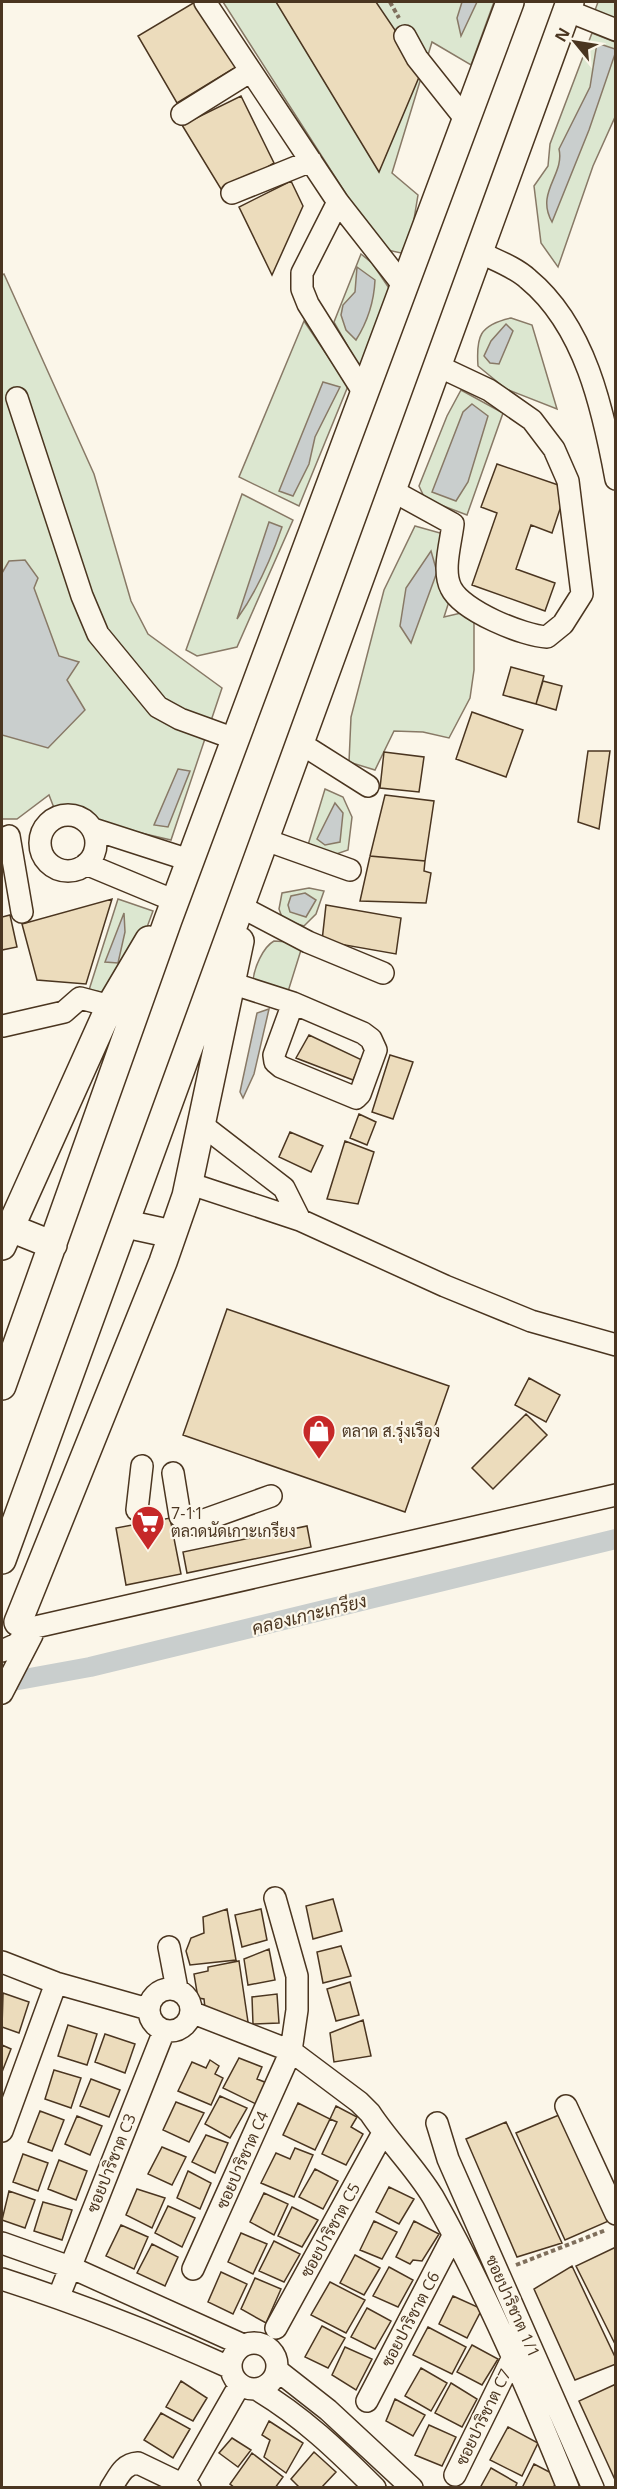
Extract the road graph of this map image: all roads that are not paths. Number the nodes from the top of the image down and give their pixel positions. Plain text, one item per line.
1 (205, 2) edge
2 (510, 2) edge
3 (568, 6) edge
4 (615, 30) edge
5 (405, 36) dead end
6 (251, 71) junction
7 (182, 114) dead end
8 (467, 121) junction
9 (311, 161) junction
10 (232, 193) dead end
11 (338, 202) junction
12 (479, 252) junction
13 (399, 279) junction
14 (438, 366) junction
15 (358, 384) junction
16 (17, 398) dead end
17 (615, 478) edge
18 (393, 491) junction
19 (235, 739) junction
20 (300, 743) junction
21 (368, 786) dead end
22 (93, 829) junction
23 (42, 832) junction
24 (5, 836) edge
25 (264, 839) junction
26 (189, 860) junction
27 (86, 864) junction
28 (350, 870) dead end
29 (252, 872) junction
30 (171, 910) junction
31 (247, 910) junction
32 (22, 912) dead end
33 (383, 973) dead end
34 (231, 983) junction
35 (293, 1003) junction
36 (110, 1006) junction
37 (3, 1026) dead end
38 (201, 1124) junction
39 (189, 1183) junction
40 (300, 1220) junction
41 (126, 1224) junction
42 (172, 1234) junction
43 (5, 1236) edge
44 (53, 1245) junction
45 (615, 1345) edge
46 (2, 1386) edge
47 (142, 1466) dead end
48 (173, 1473) dead end
49 (615, 1495) edge
50 (271, 1496) dead end
51 (137, 1510) dead end
52 (2, 1560) edge
53 (22, 1626) edge
54 (2, 1651) edge
55 (2, 1693) edge
56 (275, 1898) dead end
57 (169, 1947) dead end
58 (2, 1962) edge
59 (56, 1983) junction
60 (177, 1989) junction
61 (148, 2010) junction
62 (191, 2013) junction
63 (164, 2031) junction
64 (291, 2051) junction
65 (566, 2106) dead end
66 (437, 2123) dead end
67 (2, 2131) edge
68 (383, 2133) junction
69 (615, 2214) edge
70 (453, 2236) junction
71 (2, 2243) edge
72 (70, 2267) junction
73 (193, 2269) dead end
74 (2, 2278) edge
75 (59, 2296) junction
76 (276, 2328) dead end
77 (243, 2345) junction
78 (512, 2359) junction
79 (231, 2368) junction
80 (277, 2370) junction
81 (256, 2389) junction
82 (235, 2393) dead end
83 (367, 2401) dead end
84 (455, 2475) dead end
85 (365, 2484) edge
86 (564, 2485) edge
87 (187, 2486) edge
88 (111, 2487) edge
89 (412, 2487) edge
90 (593, 2487) edge

1 - 6 street
2 - 8 main road
3 - 4 street
3 - 12 main road
5 - 8 street
6 - 7 street
6 - 9 street
8 - 13 main road
9 - 10 street
9 - 11 street
11 - 13 street
11 - 15 street
12 - 14 main road
12 - 17 street
13 - 15 main road
14 - 18 main road
14 - 18 street
15 - 19 main road
16 - 19 street
18 - 20 main road
19 - 26 main road
20 - 21 street
20 - 25 main road
22 - 23 street
22 - 26 street
22 - 27 street
23 - 24 street
23 - 27 street
24 - 32 street
25 - 28 street
25 - 29 main road
26 - 30 main road
27 - 30 street
29 - 31 main road
29 - 41 main road
30 - 36 main road
30 - 44 main road
31 - 33 street
31 - 34 main road
34 - 35 street
34 - 38 main road
35 - 35 street
36 - 37 street
36 - 43 main road
38 - 39 main road
38 - 40 street
39 - 40 street
39 - 42 main road
40 - 45 street
41 - 42 main road
41 - 52 main road
42 - 53 main road
43 - 44 main road
44 - 46 main road
47 - 51 street
48 - 50 street
49 - 53 street
53 - 54 street
53 - 55 street
56 - 64 street, ซอยปาริชาต C4
57 - 60 street
58 - 59 street
59 - 61 street
59 - 67 street
60 - 61 street
60 - 62 street
61 - 63 street
62 - 63 street
62 - 64 street
63 - 72 street, ซอยปาริชาต C3
64 - 68 street
64 - 73 street, ซอยปาริชาต C4
65 - 69 street
66 - 90 street, ซอยปาริชาต 1/1
68 - 70 street
68 - 76 street, ซอยปาริชาต C5
70 - 78 street
70 - 83 street, ซอยปาริชาต C6
71 - 72 street
72 - 75 street, ซอยปาริชาต C3
72 - 77 street
74 - 75 street
75 - 79 street
77 - 79 street
77 - 80 street
78 - 84 street, ซอยปาริชาต C7
78 - 86 street
79 - 81 street
80 - 81 street
80 - 89 street
81 - 85 street
82 - 87 street
87 - 88 street

